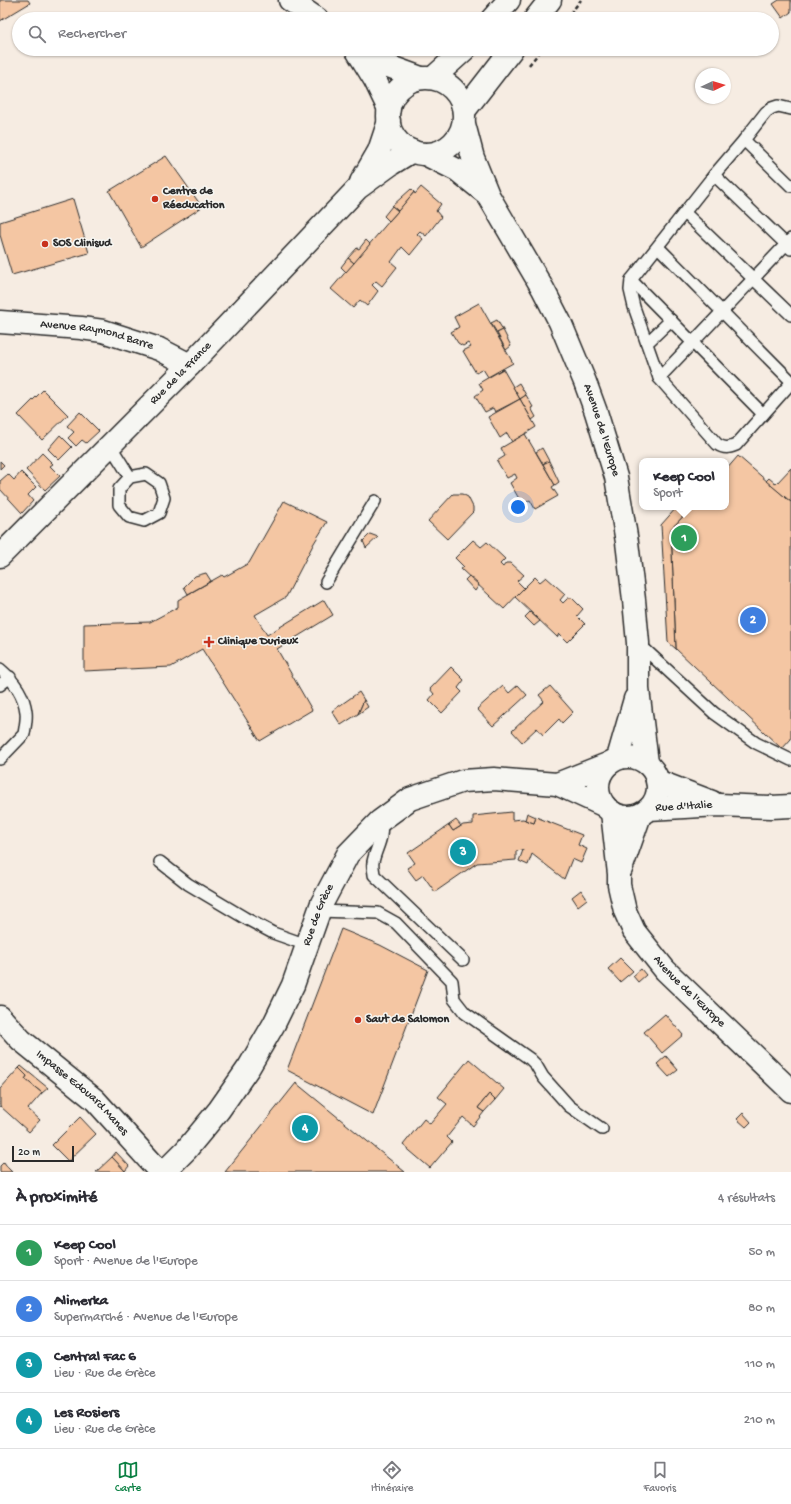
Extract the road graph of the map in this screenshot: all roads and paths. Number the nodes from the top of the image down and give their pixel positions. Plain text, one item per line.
1 (290, 0) edge
2 (509, 0) edge
3 (550, 0) edge
4 (581, 0) edge
5 (307, 12) edge
6 (498, 12) edge
7 (541, 12) edge
8 (572, 12) edge
9 (360, 56) edge
10 (371, 56) edge
11 (456, 56) edge
12 (507, 56) edge
13 (536, 56) edge
14 (527, 67) dead end
15 (427, 78) junction
16 (791, 109) edge
17 (389, 115) junction
18 (464, 117) junction
19 (744, 140) junction
20 (419, 153) junction
21 (714, 174) junction
22 (791, 186) edge
23 (358, 188) junction
24 (488, 195) junction
25 (685, 213) junction
26 (789, 244) edge
27 (658, 247) junction
28 (753, 279) junction
29 (631, 280) junction
30 (722, 312) junction
31 (791, 315) edge
32 (671, 320) junction
33 (0, 322) edge
34 (647, 343) junction
35 (693, 343) junction
36 (190, 365) junction
37 (659, 378) junction
38 (791, 382) edge
39 (763, 414) junction
40 (110, 445) junction
41 (130, 477) junction
42 (375, 501) dead end
43 (0, 556) edge
44 (326, 582) dead end
45 (638, 643) junction
46 (0, 669) edge
47 (10, 678) junction
48 (0, 685) edge
49 (638, 689) junction
50 (0, 759) edge
51 (791, 760) edge
52 (614, 761) junction
53 (652, 772) junction
54 (557, 784) junction
55 (719, 804) junction
56 (791, 806) edge
57 (608, 809) junction
58 (644, 812) junction
59 (380, 820) junction
60 (160, 862) dead end
61 (619, 874) junction
62 (319, 912) junction
63 (307, 945) junction
64 (463, 960) dead end
65 (0, 1017) edge
66 (791, 1091) edge
67 (602, 1129) dead end
68 (160, 1172) edge
69 (164, 1172) edge

1 - 5 street
2 - 6 street
3 - 7 street
4 - 8 path
9 - 17 street
10 - 15 street
11 - 15 street
12 - 18 street
13 - 14 path
15 - 17 street
15 - 18 street
16 - 19 lane
17 - 20 street
17 - 23 street, Rue de la France
18 - 20 street
18 - 24 street, Avenue de l'Europe
19 - 21 lane
19 - 22 lane
20 - 23 street, Rue de la France
20 - 24 street, Avenue de l'Europe
21 - 25 lane
21 - 26 lane
23 - 36 street, Rue de la France
24 - 45 street, Avenue de l'Europe
25 - 27 lane
25 - 28 lane
26 - 28 lane
27 - 29 lane
27 - 30 lane
28 - 30 lane
28 - 31 lane
29 - 32 lane
29 - 34 lane
30 - 35 lane
30 - 38 lane
32 - 34 lane
32 - 35 lane
33 - 36 street, Avenue Raymond Barre
34 - 37 lane
35 - 37 lane
35 - 39 lane
36 - 40 street, Rue de la France
37 - 39 lane
38 - 39 lane
40 - 41 lane
40 - 43 street, Rue de la France
41 - 41 lane
42 - 44 lane
45 - 49 street, Avenue de l'Europe
45 - 51 lane
46 - 47 lane
47 - 48 lane
47 - 50 lane
49 - 52 street, Avenue de l'Europe
49 - 53 street, Avenue de l'Europe
52 - 53 street
52 - 54 street, Rue de Grèce
52 - 57 street
53 - 55 street, Rue d'Italie
53 - 58 street
54 - 57 street, Rue de Grèce
54 - 59 street, Rue de Grèce
55 - 56 street, Rue d'Italie
55 - 58 street, Rue d'Italie
57 - 58 street
57 - 61 street, Avenue de l'Europe
58 - 61 street, Avenue de l'Europe
59 - 62 street, Rue de Grèce
59 - 64 lane
60 - 63 lane
61 - 66 street, Avenue de l'Europe
62 - 63 street, Rue de Grèce
62 - 67 lane
63 - 69 street, Rue de Grèce
65 - 68 street, Impasse Edouard Manes

